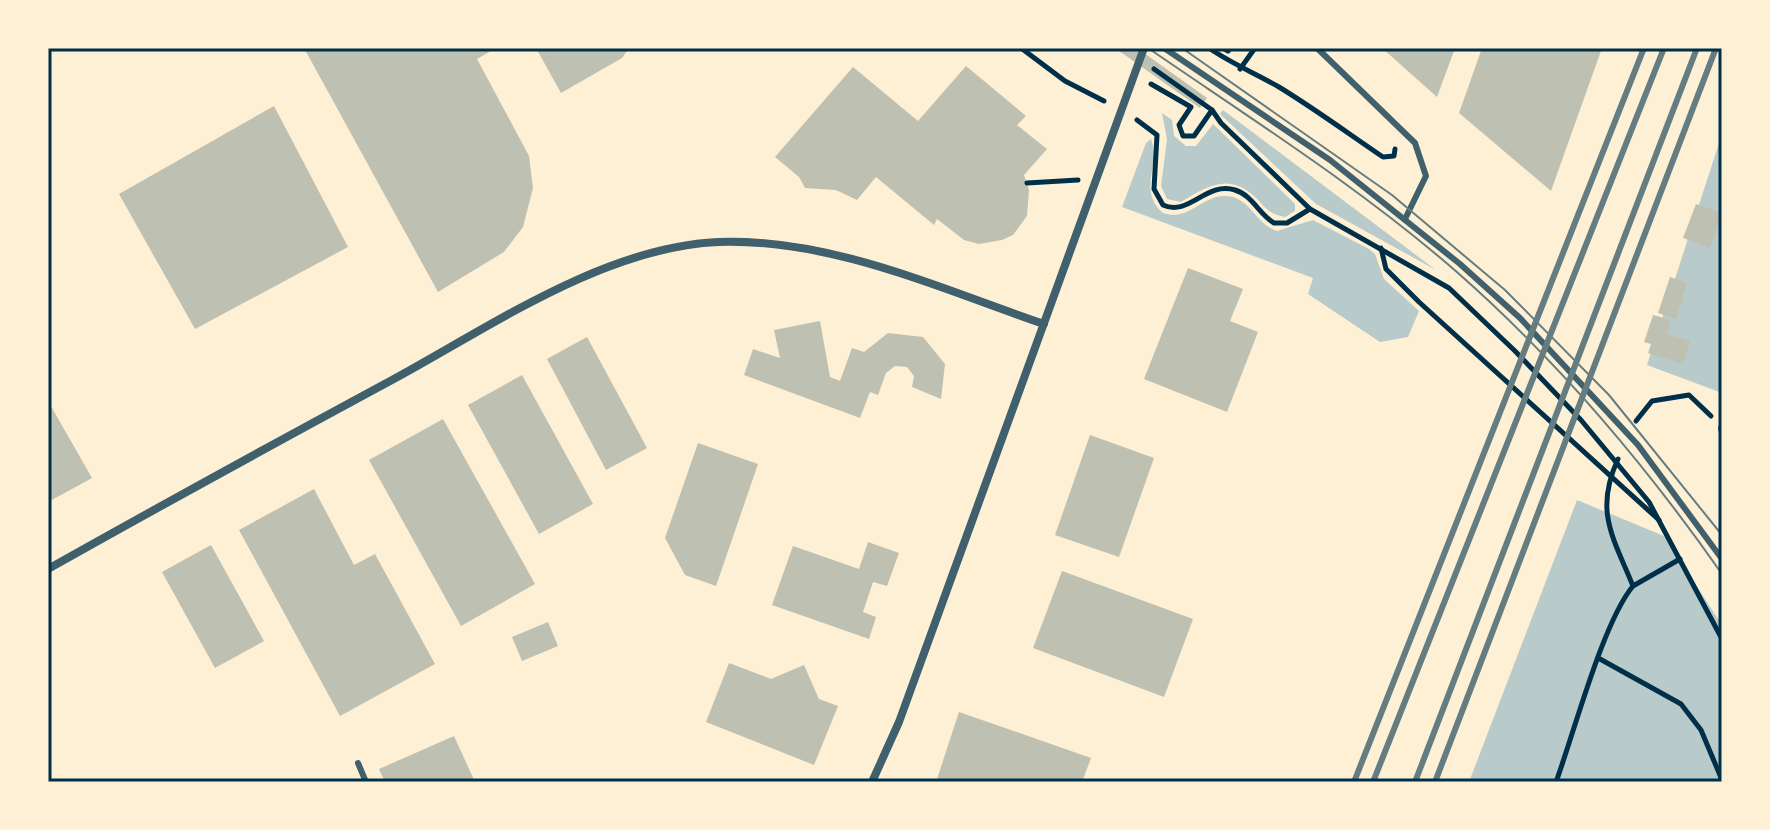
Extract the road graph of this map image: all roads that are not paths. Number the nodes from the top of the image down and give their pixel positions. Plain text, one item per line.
1 (1144, 48) edge
2 (1164, 48) edge
3 (1317, 48) edge
4 (1405, 219) junction
5 (1044, 324) junction
6 (1722, 559) edge
7 (48, 569) edge
8 (358, 763) dead end
9 (366, 782) edge
10 (872, 782) edge

1 - 5 street
2 - 4 lane
3 - 4 lane
4 - 6 lane
5 - 7 street
5 - 10 street
8 - 9 lane

